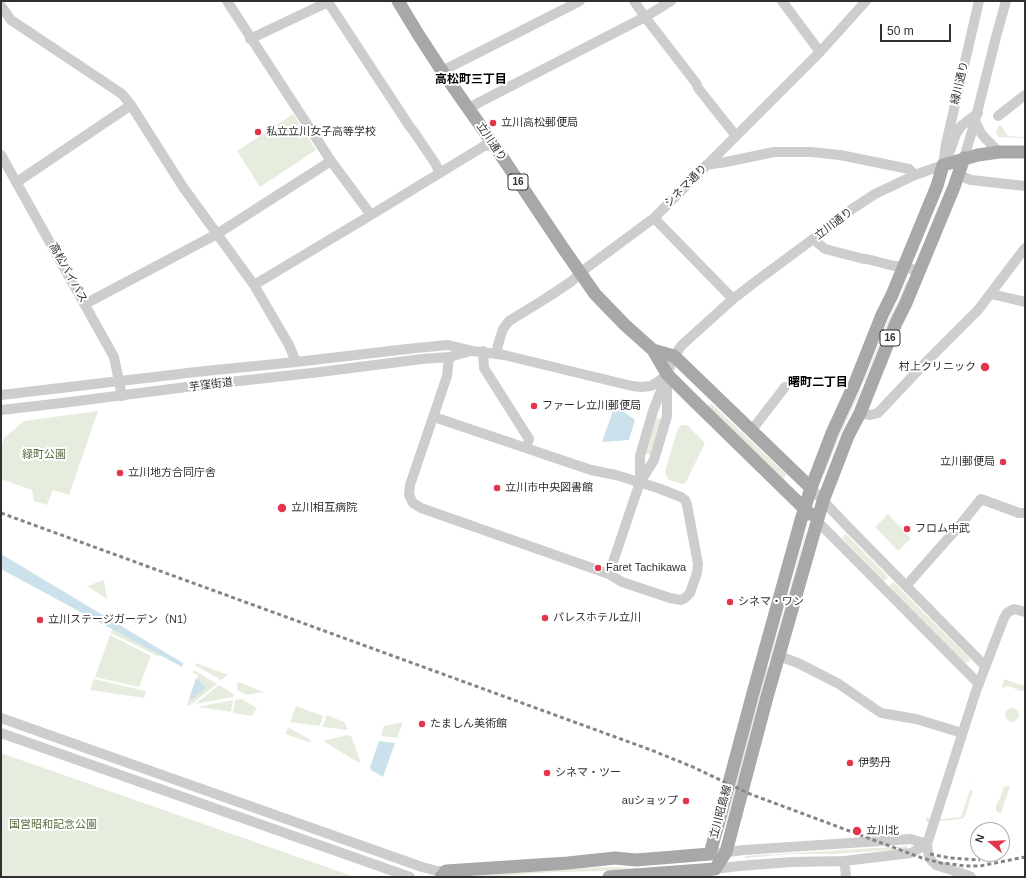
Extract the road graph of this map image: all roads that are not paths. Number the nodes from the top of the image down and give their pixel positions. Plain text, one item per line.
1 (227, 1) edge
2 (398, 1) edge
3 (580, 1) edge
4 (634, 1) edge
5 (671, 1) edge
6 (782, 1) edge
7 (866, 1) edge
8 (979, 1) edge
9 (1006, 1) edge
10 (1, 6) edge
11 (644, 17) junction
12 (250, 39) junction
13 (820, 52) junction
14 (442, 71) junction
15 (1025, 95) edge
16 (131, 105) junction
17 (469, 110) junction
18 (998, 116) dead end
19 (976, 117) junction
20 (736, 136) junction
21 (494, 145) junction
22 (999, 152) junction
23 (1025, 152) edge
24 (1, 155) edge
25 (964, 158) junction
26 (331, 161) junction
27 (706, 165) junction
28 (943, 165) junction
29 (440, 173) junction
30 (915, 175) junction
31 (958, 175) junction
32 (17, 182) junction
33 (1025, 186) edge
34 (371, 215) junction
35 (654, 218) junction
36 (217, 234) junction
37 (813, 239) junction
38 (1025, 248) edge
39 (904, 266) junction
40 (581, 272) junction
41 (919, 272) junction
42 (254, 285) junction
43 (991, 294) junction
44 (733, 299) junction
45 (1025, 302) edge
46 (85, 304) junction
47 (653, 350) junction
48 (478, 351) junction
49 (496, 353) junction
50 (674, 356) junction
51 (449, 357) junction
52 (296, 362) junction
53 (667, 374) junction
54 (119, 381) junction
55 (785, 387) dead end
56 (3, 394) edge
57 (122, 396) junction
58 (1, 406) edge
59 (1, 410) edge
60 (860, 412) junction
61 (434, 417) junction
62 (751, 431) junction
63 (526, 448) junction
64 (640, 482) junction
65 (811, 488) junction
66 (823, 501) junction
67 (804, 508) junction
68 (1025, 513) edge
69 (817, 521) junction
70 (609, 574) junction
71 (906, 586) junction
72 (1025, 612) edge
73 (779, 656) junction
74 (985, 666) junction
75 (979, 684) junction
76 (1, 718) edge
77 (1, 732) edge
78 (962, 733) junction
79 (927, 844) junction
80 (726, 852) junction
81 (710, 854) junction
82 (844, 861) junction
83 (714, 873) edge
84 (444, 875) edge
85 (410, 877) edge
86 (609, 877) edge
87 (845, 877) edge
88 (971, 877) edge

1 - 12 street
2 - 14 main road, 立川通り / 16
3 - 14 street
4 - 11 street
5 - 11 street
6 - 13 street
7 - 13 street, シネマ通り
8 - 28 street, 緑川通り
9 - 19 street
10 - 16 street
11 - 17 street
11 - 20 street
12 - 26 street
12 - 29 street
13 - 20 street, シネマ通り
14 - 17 main road, 立川通り / 16
15 - 18 street
16 - 32 street
16 - 36 street
17 - 21 main road, 立川通り / 16
19 - 22 street
19 - 25 street
19 - 28 street
20 - 27 street, シネマ通り
21 - 29 street
21 - 40 main road, 立川通り / 16
22 - 23 main road, 立川通り
22 - 25 main road, 立川通り
24 - 32 street, 高松バイパス
25 - 28 main road, 立川通り
25 - 31 main road, 16
26 - 34 street
26 - 36 street
27 - 30 street
27 - 35 street, シネマ通り
28 - 30 street, 立川通り
28 - 39 main road, 16
29 - 34 street
30 - 37 street, 立川通り
31 - 33 street
31 - 41 main road, 16
32 - 46 street, 高松バイパス
34 - 42 street
35 - 40 street, シネマ通り
35 - 44 street
36 - 42 street
36 - 46 street
37 - 39 street
37 - 44 street, 立川通り
38 - 43 street
39 - 41 street
39 - 65 main road, 16
40 - 47 main road, 立川通り / 16
40 - 49 street, シネマ通り
41 - 60 main road, 16
42 - 52 street
43 - 45 street
43 - 60 street
44 - 50 street, 立川通り
46 - 54 street, 高松バイパス
47 - 50 main road, 16
47 - 53 main road, 16
48 - 49 street, 芋窪街道
48 - 51 street, 芋窪街道
48 - 52 street, 芋窪街道
48 - 63 street
49 - 53 street, 芋窪街道
50 - 53 street, 立川通り
50 - 62 main road, 16
51 - 57 street, 芋窪街道
51 - 61 street
52 - 54 street, 芋窪街道
53 - 64 street, 立川通り
53 - 64 street
53 - 67 main road, 16
54 - 56 street, 芋窪街道
54 - 57 street, 高松バイパス
55 - 62 street
56 - 58 street
57 - 59 street, 芋窪街道
60 - 66 main road, 16
61 - 63 street
61 - 70 street
62 - 65 main road, 16
63 - 64 street
64 - 70 street
64 - 70 street
65 - 66 street
65 - 67 main road, 立川昭島線
66 - 69 main road, 16
66 - 71 street
67 - 69 main road, 16
67 - 81 main road, 立川昭島線
68 - 71 street
69 - 73 main road, 立川昭島線
69 - 75 street
71 - 74 street
72 - 74 street
73 - 78 street
73 - 80 main road, 立川昭島線
74 - 75 street
75 - 78 street
76 - 84 street
77 - 85 street
78 - 79 street
79 - 80 street
79 - 82 street
79 - 88 street
80 - 81 street
80 - 83 main road, 立川昭島線
81 - 83 street
81 - 84 main road, 立川昭島線
82 - 83 street
82 - 87 street
83 - 86 main road

